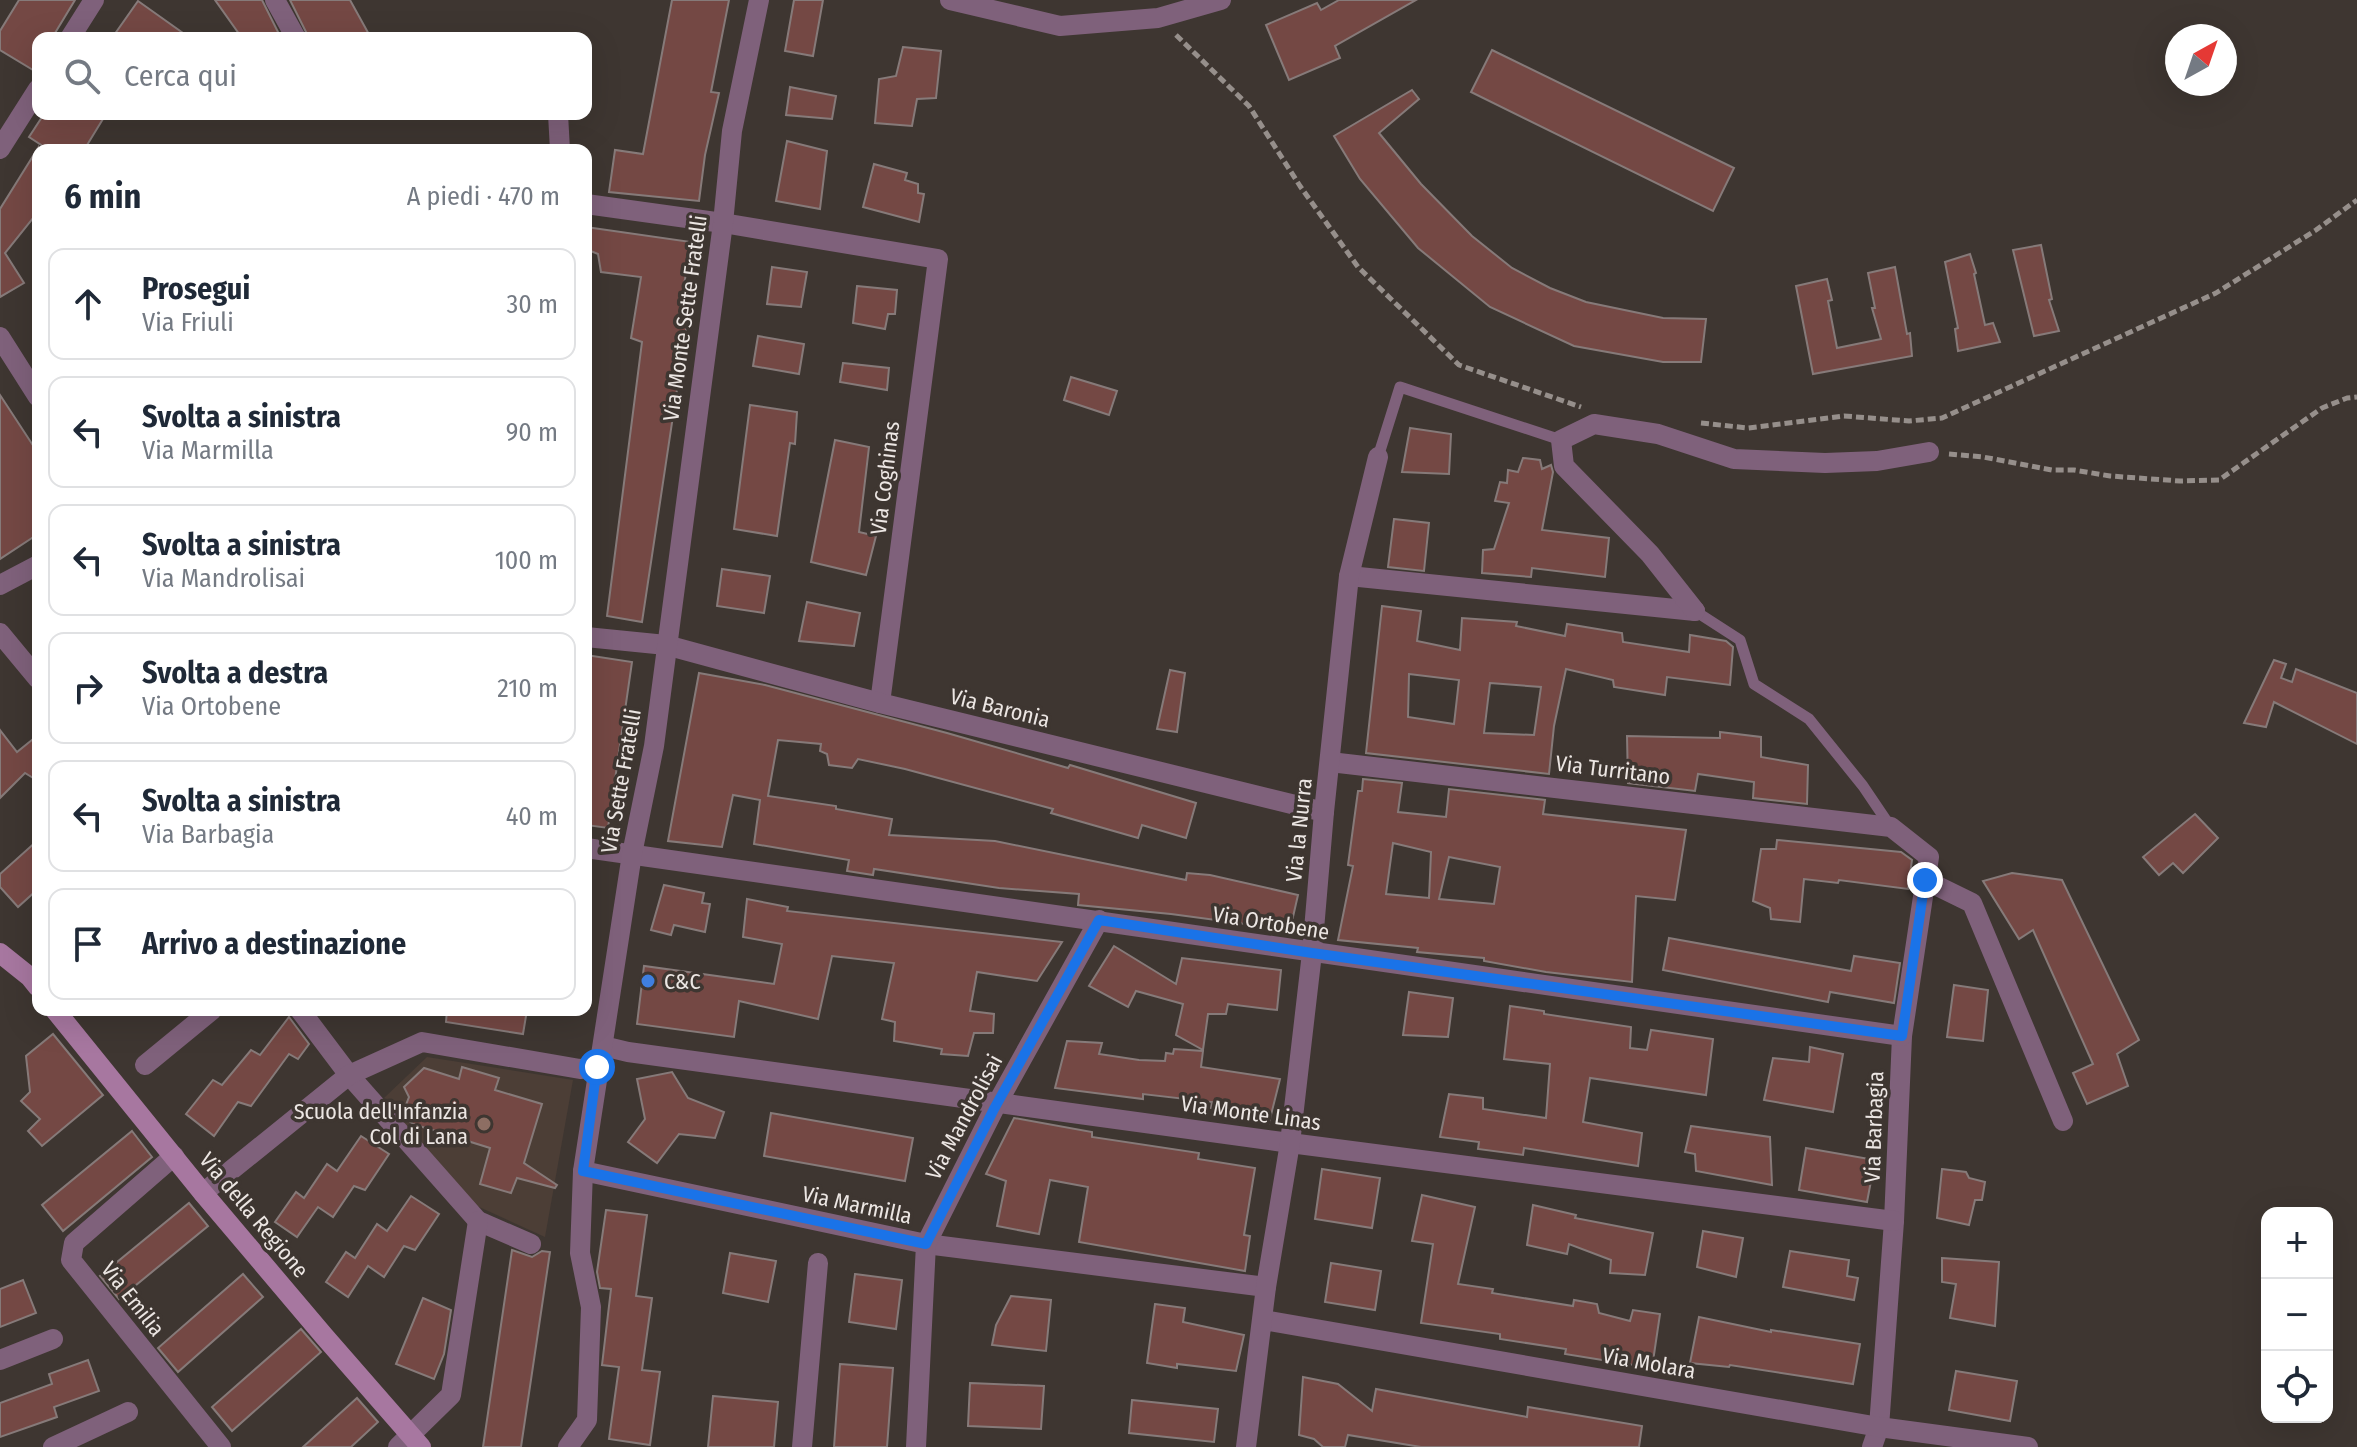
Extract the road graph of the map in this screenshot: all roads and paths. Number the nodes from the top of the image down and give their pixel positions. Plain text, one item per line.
1 (94, 0) edge
2 (275, 0) edge
3 (759, 0) edge
4 (950, 0) edge
5 (1221, 0) edge
6 (1158, 18) junction
7 (74, 32) edge
8 (293, 32) edge
9 (32, 98) edge
10 (558, 120) edge
11 (560, 144) edge
12 (0, 149) edge
13 (2357, 200) edge
14 (592, 205) edge
15 (723, 223) junction
16 (0, 337) edge
17 (32, 388) edge
18 (2357, 397) edge
19 (1594, 412) dead end
20 (1942, 418) junction
21 (1686, 421) dead end
22 (1561, 440) junction
23 (1929, 452) junction
24 (1378, 457) joint
25 (32, 568) edge
26 (1349, 576) junction
27 (0, 585) edge
28 (1695, 611) junction
29 (0, 633) edge
30 (592, 638) edge
31 (666, 645) junction
32 (32, 672) edge
33 (880, 703) junction
34 (1330, 762) junction
35 (1324, 812) junction
36 (1891, 827) junction
37 (592, 849) edge
38 (632, 854) junction
39 (1925, 880) junction
40 (1099, 920) junction
41 (1312, 953) junction
42 (3, 961) edge
43 (32, 976) edge
44 (60, 1016) edge
45 (205, 1016) edge
46 (305, 1016) edge
47 (1902, 1036) junction
48 (603, 1046) junction
49 (145, 1065) dead end
50 (597, 1067) junction
51 (349, 1075) junction
52 (999, 1101) junction
53 (2063, 1121) dead end
54 (1290, 1143) junction
55 (174, 1156) junction
56 (583, 1171) junction
57 (203, 1193) junction
58 (478, 1221) junction
59 (1894, 1221) junction
60 (531, 1244) dead end
61 (926, 1244) junction
62 (818, 1263) dead end
63 (1266, 1287) junction
64 (1263, 1320) junction
65 (53, 1339) dead end
66 (0, 1360) edge
67 (128, 1412) dead end
68 (1879, 1427) junction
69 (410, 1443) edge
70 (53, 1447) edge
71 (221, 1447) edge
72 (568, 1447) edge
73 (802, 1447) edge
74 (920, 1447) edge
75 (1246, 1447) edge
76 (1872, 1447) edge
77 (2028, 1447) edge

1 - 7 street
2 - 8 street
3 - 15 street, Via Monte Sette Fratelli
4 - 6 street
5 - 6 street
6 - 19 path
9 - 12 street
10 - 11 street
13 - 20 path
14 - 15 street
15 - 31 street, Via Monte Sette Fratelli
15 - 33 street, Via Coghinas
16 - 17 street
18 - 23 path
20 - 21 path
20 - 23 path
22 - 23 street
22 - 24 lane
22 - 28 street
24 - 26 street, Via la Nurra
25 - 27 street
26 - 28 street
26 - 34 street, Via la Nurra
28 - 36 lane
29 - 32 street
30 - 31 street, Via Baronia
31 - 33 street, Via Baronia
31 - 38 street, Via Sette Fratelli
33 - 35 street, Via Baronia
34 - 35 street, Via la Nurra
34 - 36 street, Via Turritano
35 - 41 street, Via la Nurra
36 - 39 street, Via Barbagia
37 - 38 street, Via Ortobene
38 - 40 street, Via Ortobene
38 - 48 street, Via Sette Fratelli
39 - 47 street, Via Barbagia
39 - 53 street
40 - 41 street, Via Ortobene
40 - 52 street, Via Mandrolisai
41 - 47 street, Via Ortobene
41 - 54 street, Via la Nurra
42 - 43 street
44 - 55 street, Via della Regione
45 - 49 street
46 - 51 street
47 - 59 street, Via Barbagia
48 - 50 street, Via Sette Fratelli
48 - 52 street, Via Monte Linas
50 - 51 street
50 - 56 street, Via Sette Fratelli
51 - 57 street
51 - 58 street
52 - 54 street, Via Monte Linas
52 - 61 street, Via Mandrolisai
54 - 59 street, Via Monte Linas
54 - 63 street, Via la Nurra
55 - 57 street, Via della Regione
55 - 71 street, Via Emilia
56 - 61 street, Via Marmilla
56 - 72 street, Via Sette Fratelli
57 - 69 street, Via della Regione
58 - 60 street
58 - 69 street
59 - 68 street, Via Barbagia
61 - 63 street, Via Marmilla
61 - 74 street, Via Mandrolisai
62 - 73 street
63 - 64 street, Via la Nurra
64 - 68 street, Via Molara
64 - 75 street, Via la Nurra
65 - 66 street
67 - 70 street
68 - 76 street, Via Barbagia
68 - 77 street, Via Molara

